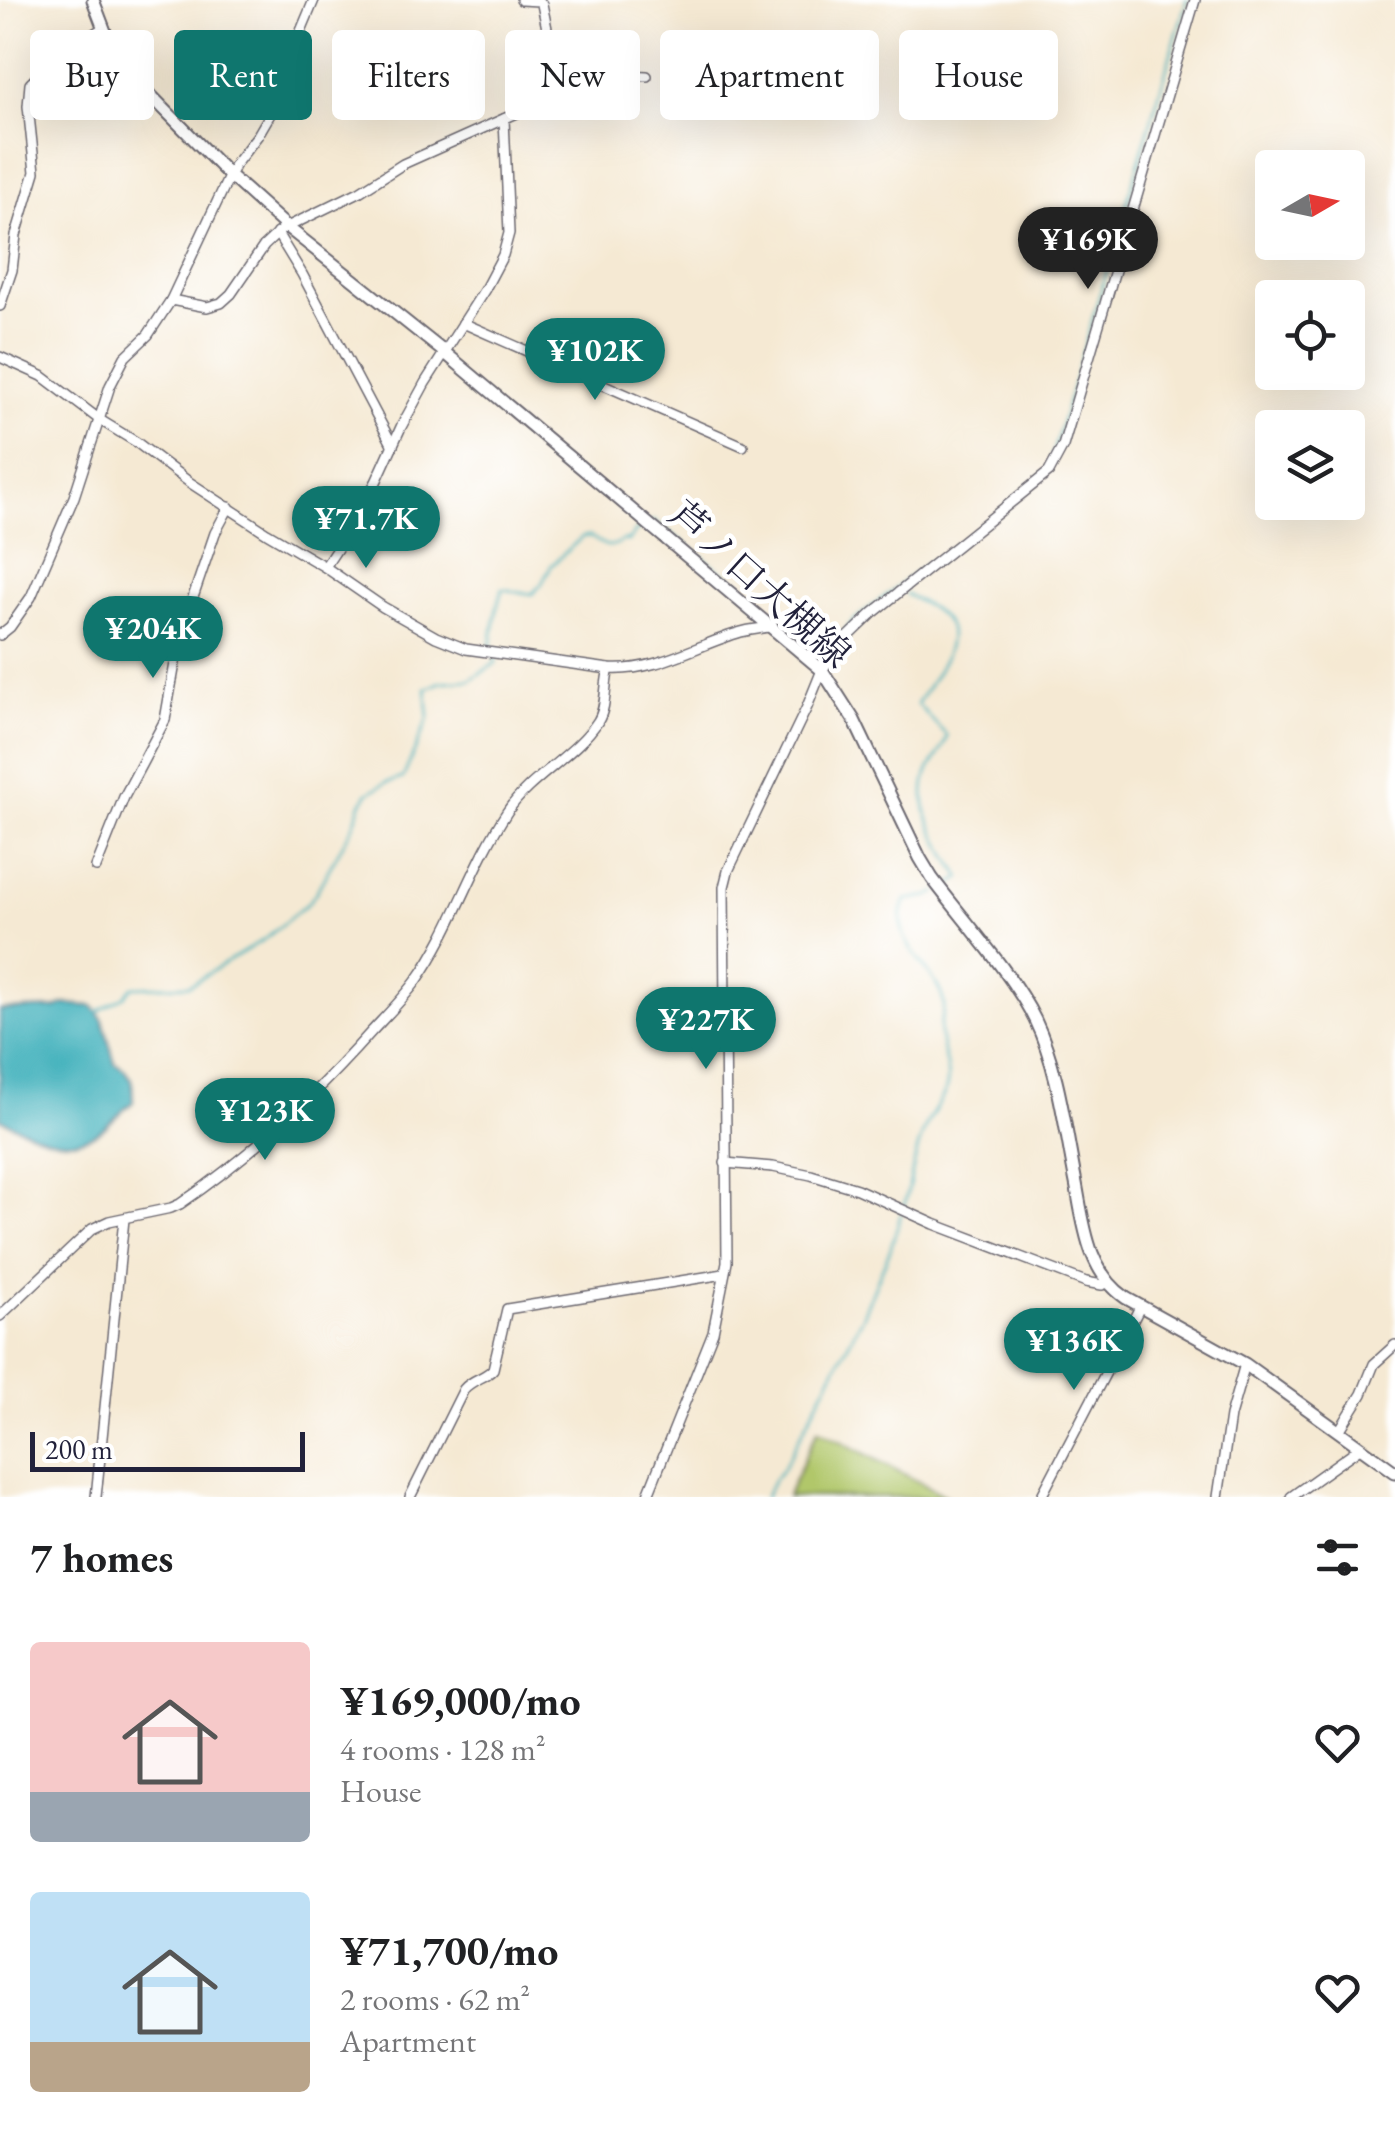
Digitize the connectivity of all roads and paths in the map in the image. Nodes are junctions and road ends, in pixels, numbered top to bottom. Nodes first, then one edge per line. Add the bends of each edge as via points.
1 (93, 0) edge
2 (314, 0) edge
3 (521, 0) edge
4 (1195, 0) edge
5 (104, 28) junction
6 (547, 30) edge
7 (640, 75) edge
8 (647, 76) dead end
9 (504, 119) joint
10 (230, 176) junction
11 (282, 230) junction
12 (172, 300) junction
13 (0, 306) edge
14 (463, 323) junction
15 (444, 352) junction
16 (0, 357) edge
17 (100, 420) junction
18 (393, 446) junction
19 (743, 446) dead end
20 (229, 507) junction
21 (325, 567) junction
22 (773, 626) junction
23 (0, 635) edge
24 (608, 669) junction
25 (822, 670) junction
26 (96, 866) dead end
27 (725, 1163) junction
28 (124, 1219) junction
29 (724, 1274) junction
30 (1108, 1283) junction
31 (1140, 1307) junction
32 (0, 1316) edge
33 (1395, 1344) edge
34 (1245, 1364) junction
35 (1339, 1431) junction
36 (1360, 1447) junction
37 (1395, 1472) edge
38 (96, 1497) edge
39 (410, 1497) edge
40 (646, 1497) edge
41 (1040, 1497) edge
42 (1218, 1497) edge
43 (1291, 1497) edge

1 - 5 main road, 芦ノ口大槻線
2 - 10 street via 272,111
3 - 6 street via 542,4
4 - 25 street via 1058,459 851,632
5 - 10 main road, 芦ノ口大槻線 via 124,68
5 - 13 street via 56,57 30,84 35,172
7 - 8 street
9 - 11 street
9 - 14 street via 507,244
10 - 11 main road, 芦ノ口大槻線
10 - 12 street
11 - 12 street via 222,303
11 - 15 main road, 芦ノ口大槻線
11 - 18 street
12 - 17 street via 125,358
14 - 15 street
14 - 19 street
15 - 18 street
15 - 22 main road, 芦ノ口大槻線
16 - 17 street via 42,376
17 - 20 street
17 - 23 street via 32,597
18 - 21 street
20 - 21 street
20 - 26 street via 188,612 165,720
21 - 24 street via 398,616 466,649
22 - 24 street via 651,666
22 - 25 main road, 芦ノ口大槻線
24 - 28 street via 601,717 508,810 443,936 393,1008 328,1081 253,1148 171,1208
25 - 27 street via 724,887
25 - 30 main road, 芦ノ口大槻線 via 932,878 1034,1019 1057,1087 1086,1238
27 - 29 street
27 - 30 street via 837,1183 1086,1282
28 - 32 street via 92,1229
28 - 38 street
29 - 39 street via 507,1309 493,1369 464,1388
29 - 40 street via 714,1332
30 - 31 main road, 芦ノ口大槻線
31 - 34 main road, 芦ノ口大槻線
31 - 41 street
33 - 35 street via 1374,1364
34 - 35 main road, 芦ノ口大槻線
34 - 42 street
35 - 36 main road, 芦ノ口大槻線
36 - 37 main road, 芦ノ口大槻線
36 - 43 street

